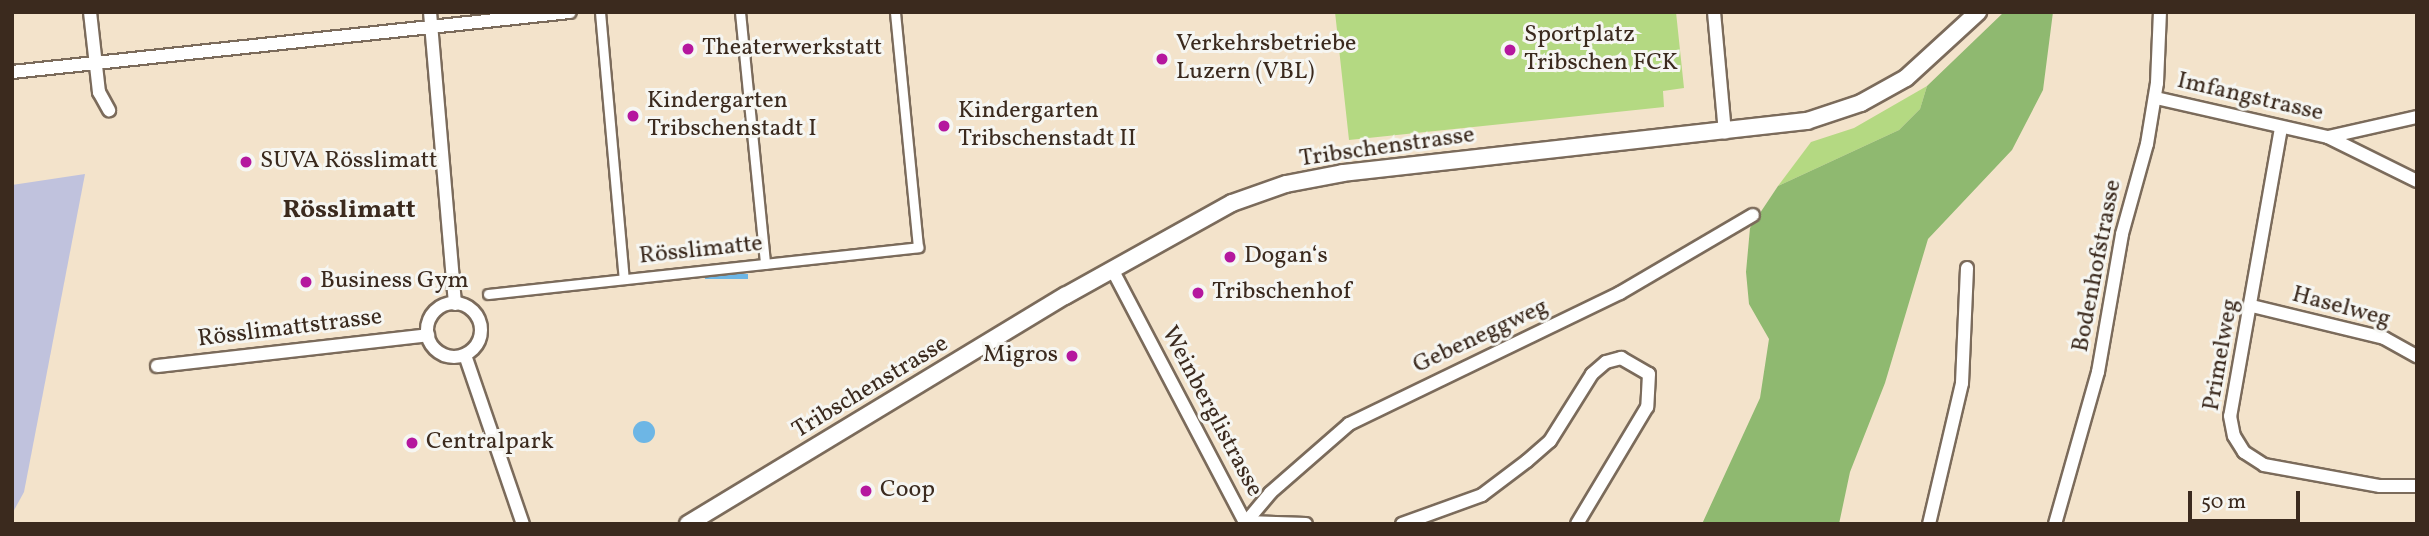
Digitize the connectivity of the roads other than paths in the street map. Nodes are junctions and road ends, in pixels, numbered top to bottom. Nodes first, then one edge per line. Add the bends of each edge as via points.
1 (90, 12) edge
2 (430, 12) edge
3 (570, 12) edge
4 (600, 12) edge
5 (740, 12) edge
6 (895, 12) edge
7 (1714, 12) edge
8 (1978, 12) edge
9 (2160, 12) edge
10 (431, 27) junction
11 (97, 63) junction
12 (12, 72) edge
13 (2155, 98) junction
14 (109, 110) dead end
15 (2417, 117) edge
16 (2281, 128) junction
17 (1725, 132) junction
18 (2328, 137) junction
19 (2417, 181) edge
20 (1753, 215) dead end
21 (765, 264) junction
22 (1967, 268) dead end
23 (1112, 269) junction
24 (624, 279) junction
25 (488, 294) dead end
26 (455, 304) junction
27 (2252, 306) junction
28 (428, 335) junction
29 (465, 355) junction
30 (2417, 356) edge
31 (157, 366) dead end
32 (2417, 486) edge
33 (1246, 523) edge
34 (523, 524) edge
35 (688, 524) edge
36 (1306, 524) edge
37 (1402, 524) edge
38 (1577, 524) edge
39 (1929, 524) edge
40 (2055, 524) edge

1 - 11 street
2 - 10 street
3 - 10 street
4 - 24 street
5 - 21 street
6 - 21 street, Rösslimatte via 918,247
7 - 17 street
8 - 17 street, Tribschenstrasse via 1906,78 1861,103 1807,121
9 - 13 street, Bodenhofstrasse
10 - 11 street
10 - 26 street
11 - 12 street
11 - 14 street via 99,92
13 - 16 street, Imfangstrasse
13 - 40 street, Bodenhofstrasse via 2122,234 2098,372
15 - 18 street, Imfangstrasse
16 - 18 street, Imfangstrasse
16 - 27 street, Primelweg
17 - 23 street, Tribschenstrasse via 1343,173 1286,184 1216,210
18 - 19 street
20 - 33 street, Gebeneggweg via 1620,293 1349,424 1270,493
21 - 24 street, Rösslimatte
22 - 39 street via 1962,383
23 - 33 street, Weinberglistrasse
23 - 35 street, Tribschenstrasse
24 - 25 street, Rösslimatte
26 - 28 street via 434,312
26 - 29 street via 473,311 481,328 477,344
27 - 30 street, Haselweg via 2384,338
27 - 32 street, Primelweg via 2230,416 2234,436 2244,452 2264,465 2288,471 2380,486
28 - 29 street via 441,354
28 - 31 street, Rösslimattstrasse
29 - 34 street
33 - 36 street, Weinberglistrasse
37 - 38 street via 1474,499 1550,441 1592,374 1606,362 1621,358 1637,363 1649,374 1647,407

